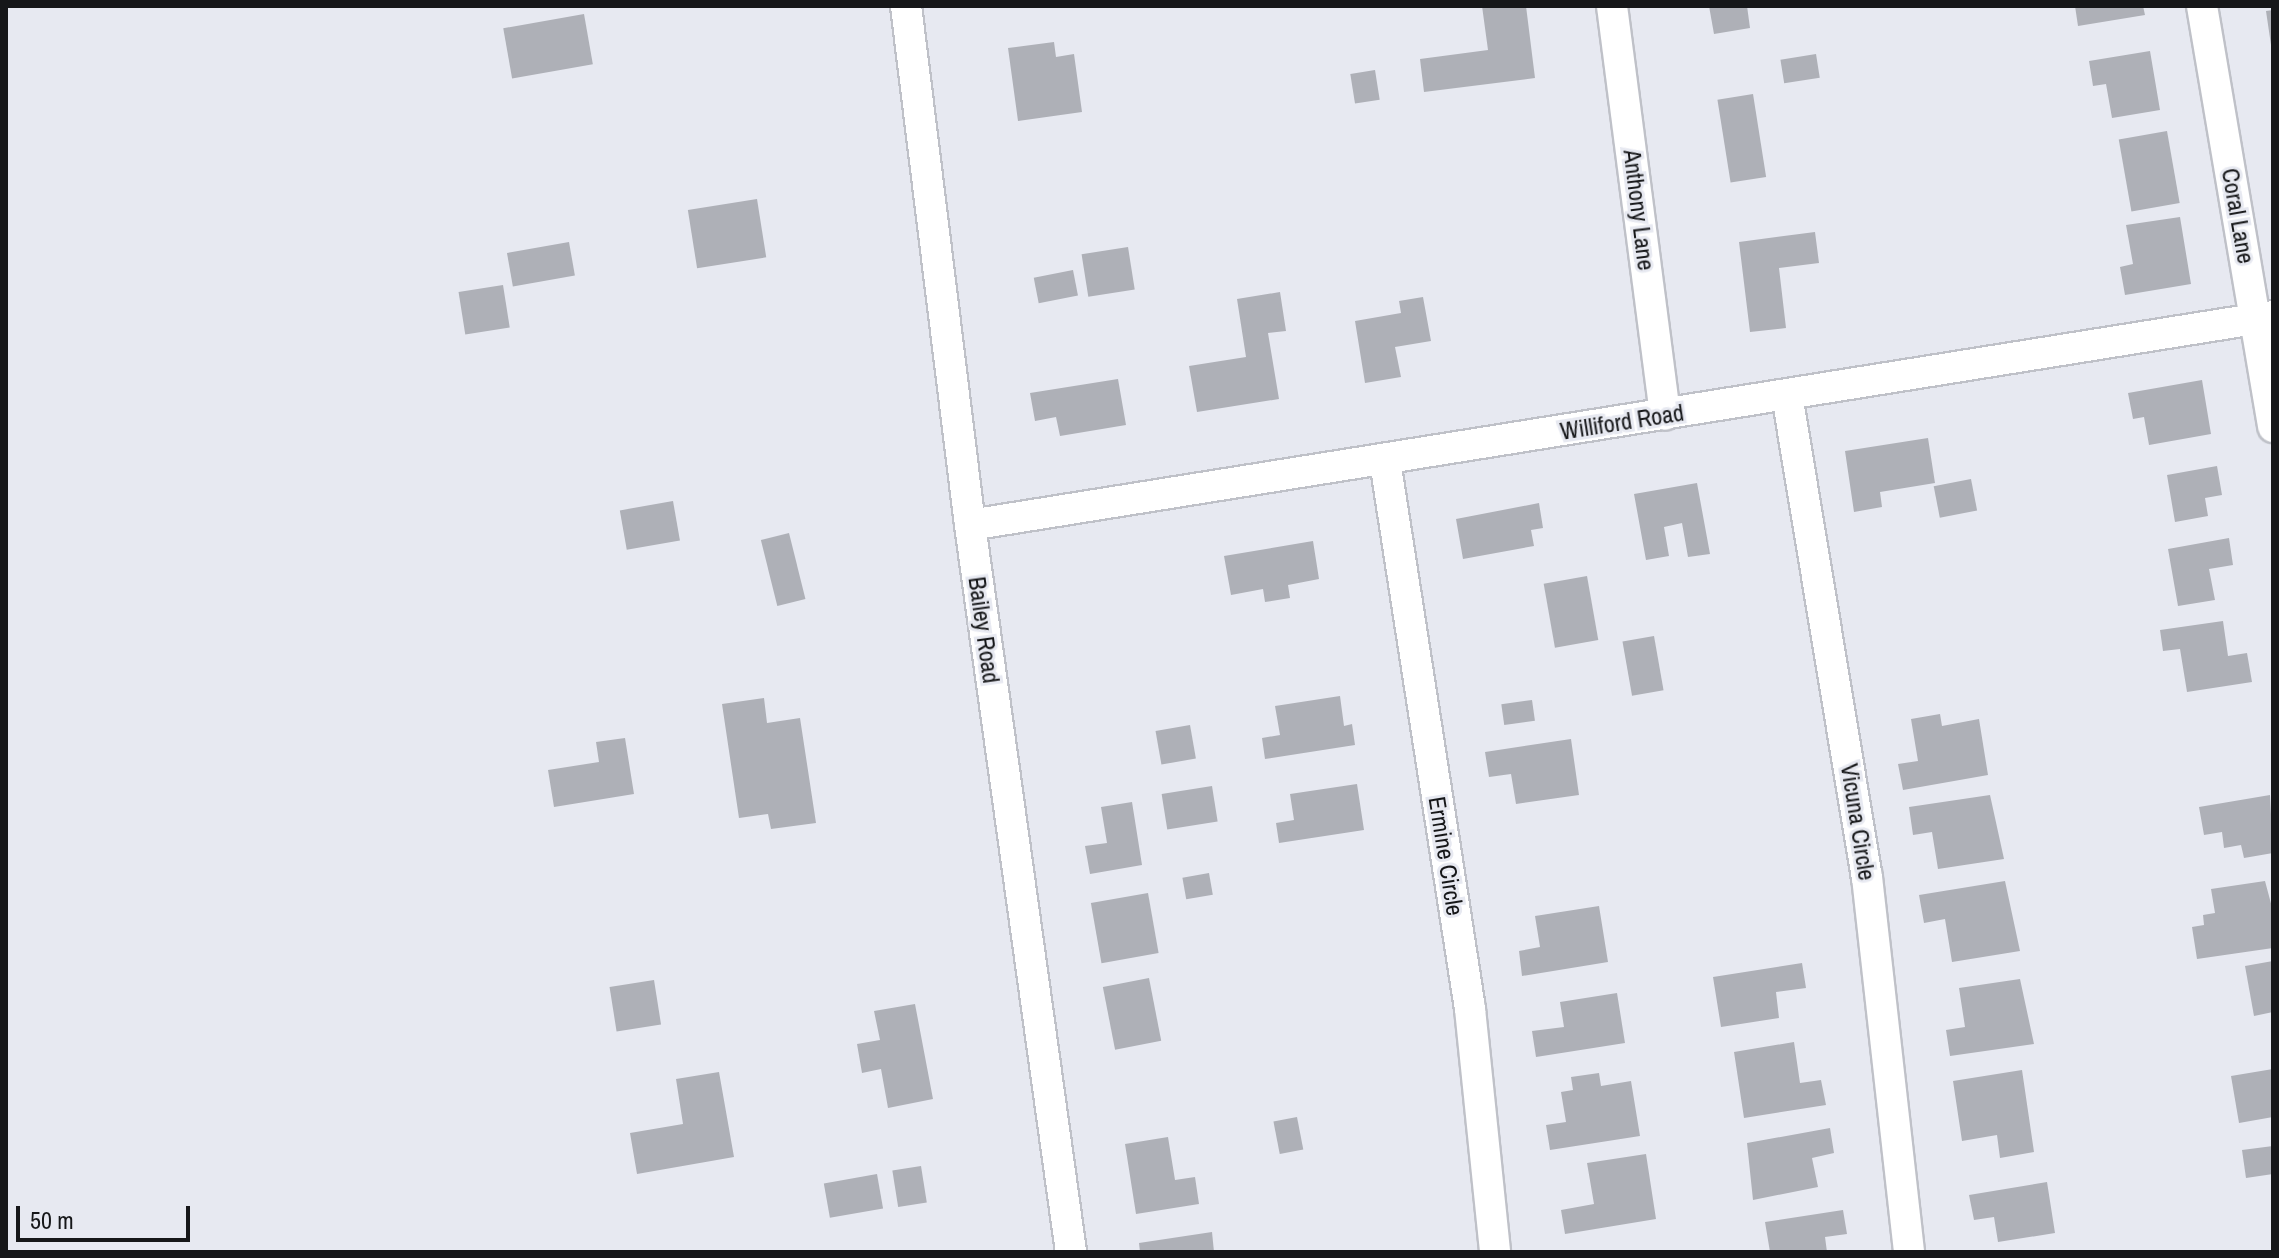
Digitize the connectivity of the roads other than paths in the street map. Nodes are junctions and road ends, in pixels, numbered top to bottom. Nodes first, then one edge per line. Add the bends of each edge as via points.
1 (906, 6) edge
2 (1612, 6) edge
3 (2202, 6) edge
4 (2264, 317) edge
5 (1787, 395) junction
6 (1665, 415) junction
7 (2273, 427) edge
8 (1385, 461) junction
9 (970, 525) junction
10 (1071, 1252) edge
11 (1495, 1252) edge
12 (1909, 1252) edge

1 - 9 street, Bailey Road
2 - 6 street, Anthony Lane
3 - 4 street, Coral Lane
4 - 5 street, Williford Road
4 - 7 street, Coral Lane
5 - 6 street, Williford Road
5 - 12 street, Vicuna Circle via 1867,877
6 - 8 street, Williford Road
8 - 9 street, Williford Road
8 - 11 street, Ermine Circle via 1470,1009
9 - 10 street, Bailey Road

